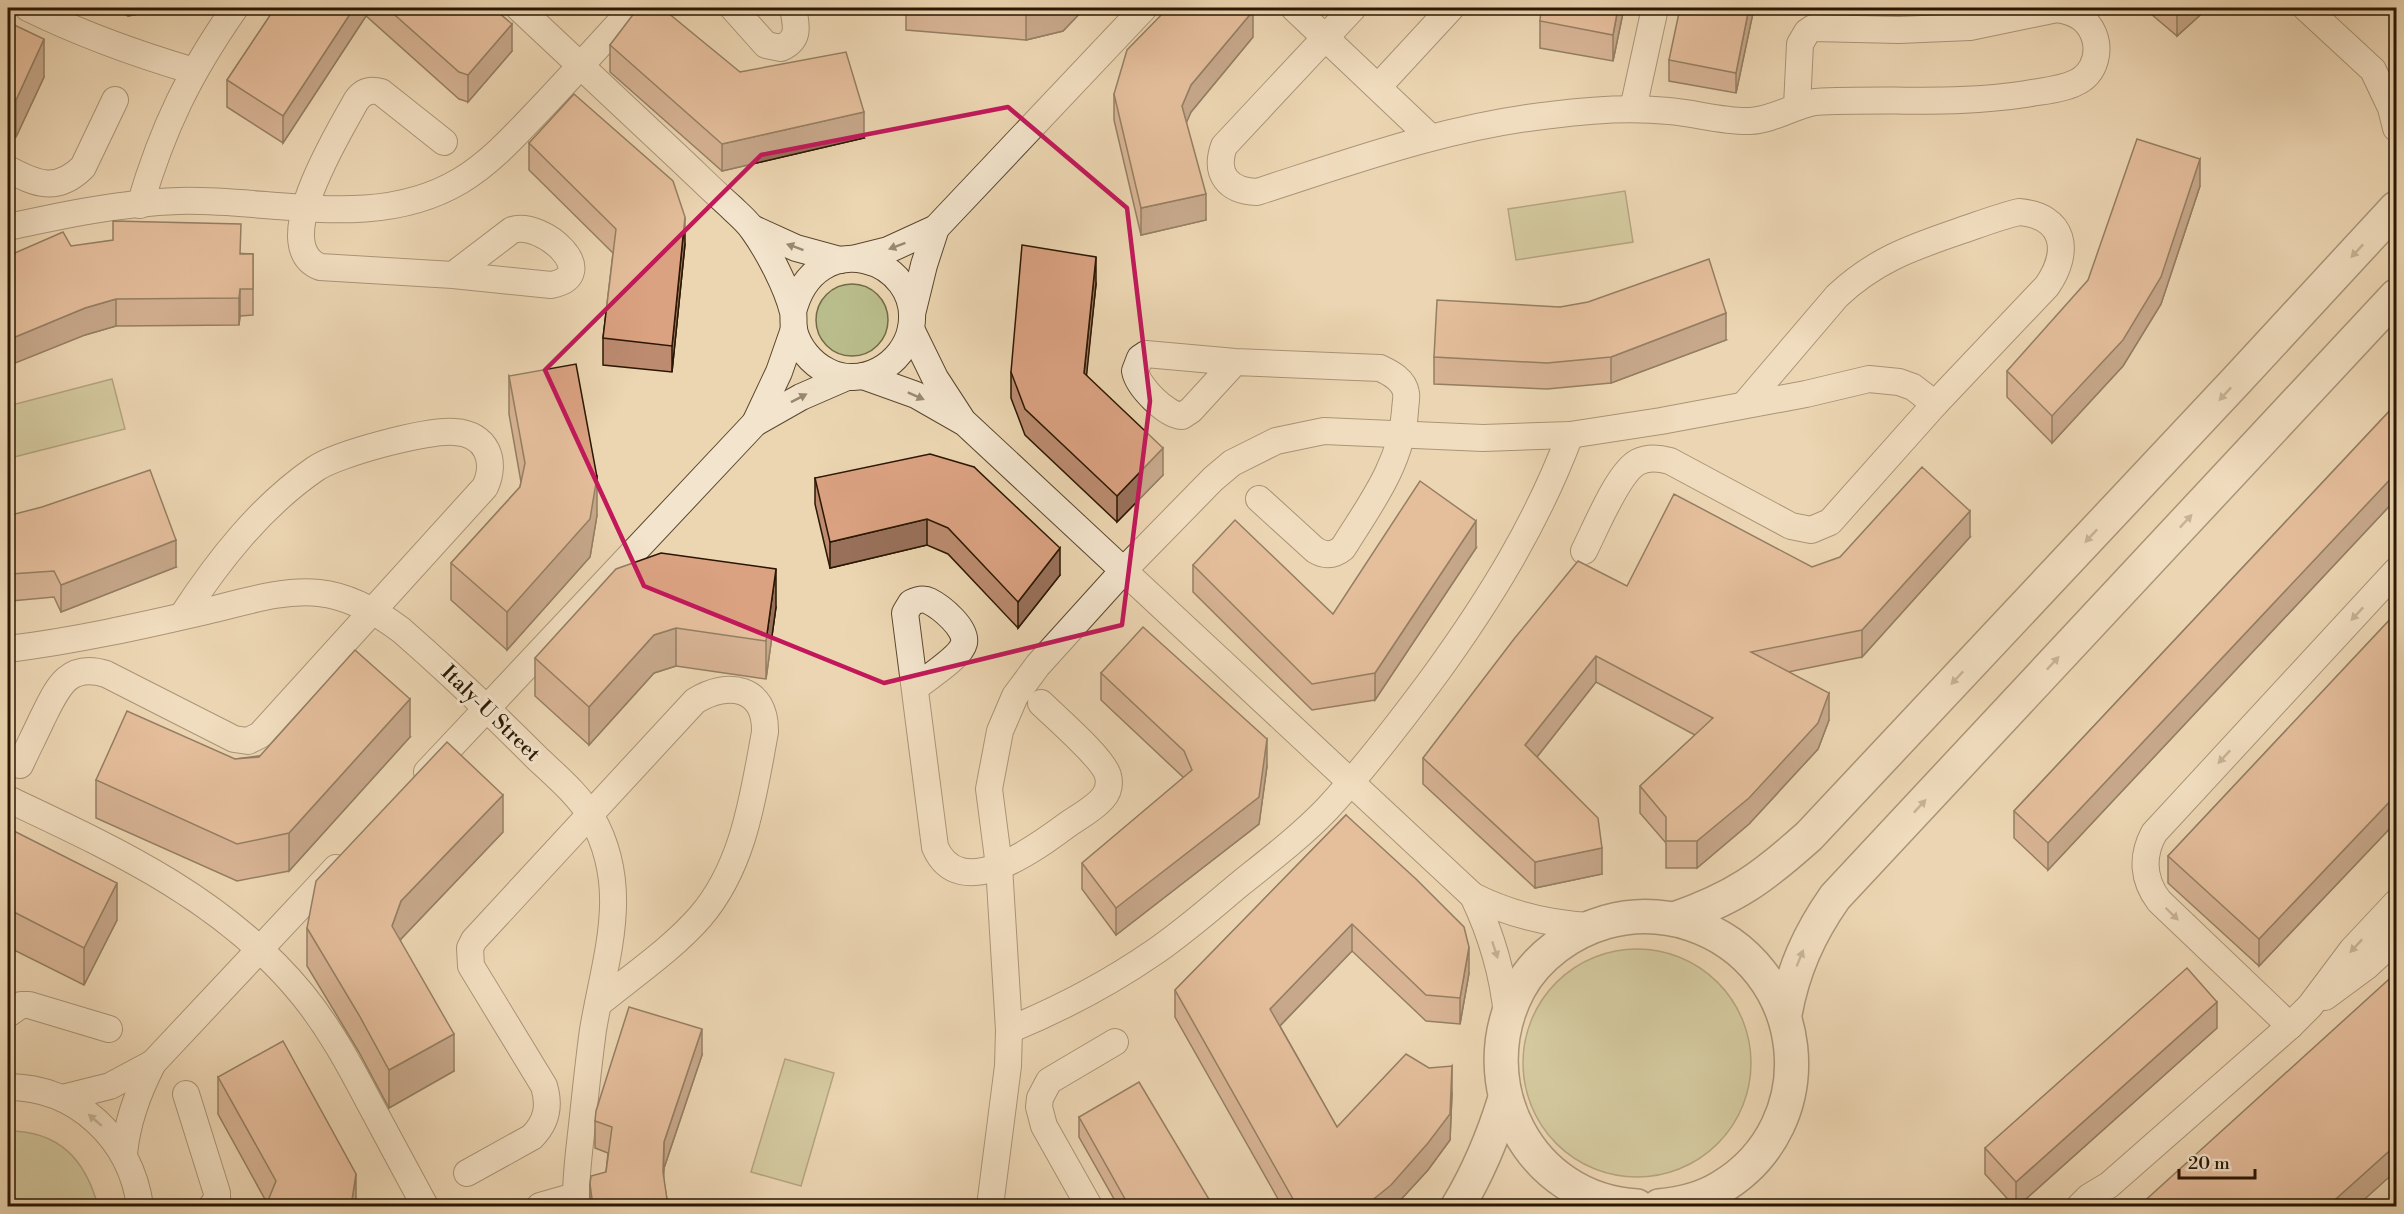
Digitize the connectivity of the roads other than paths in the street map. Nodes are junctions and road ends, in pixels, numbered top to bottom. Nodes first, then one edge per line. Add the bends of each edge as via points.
1 (28, 8) edge
2 (235, 8) edge
3 (519, 8) edge
4 (633, 8) edge
5 (733, 8) edge
6 (793, 8) edge
7 (1144, 8) edge
8 (1294, 8) edge
9 (1353, 8) edge
10 (1451, 8) edge
11 (1655, 8) edge
12 (2306, 8) edge
13 (1326, 37) junction
14 (581, 65) junction
15 (194, 71) junction
16 (2385, 73) edge
17 (1378, 87) junction
18 (115, 100) dead end
19 (1797, 106) junction
20 (1633, 109) junction
21 (2397, 128) edge
22 (1430, 137) junction
23 (444, 142) dead end
24 (8, 169) edge
25 (140, 205) junction
26 (2396, 206) edge
27 (305, 207) junction
28 (8, 227) edge
29 (752, 228) junction
30 (936, 228) junction
31 (848, 259) junction
32 (453, 275) dead end
33 (2397, 296) edge
34 (793, 320) junction
35 (911, 323) junction
36 (1235, 362) dead end
37 (855, 376) junction
38 (1935, 404) junction
39 (1744, 405) junction
40 (754, 423) junction
41 (965, 423) junction
42 (1404, 433) junction
43 (1570, 435) junction
44 (1259, 499) dead end
45 (1584, 550) dead end
46 (1123, 571) junction
47 (2397, 571) edge
48 (371, 610) junction
49 (182, 616) junction
50 (8, 649) edge
51 (915, 688) dead end
52 (1041, 704) dead end
53 (487, 708) junction
54 (20, 765) dead end
55 (1350, 783) junction
56 (414, 785) edge
57 (8, 800) edge
58 (591, 816) junction
59 (349, 854) edge
60 (999, 866) junction
61 (1473, 896) junction
62 (2397, 903) edge
63 (1674, 919) junction
64 (1591, 926) junction
65 (2397, 939) edge
66 (260, 949) junction
67 (598, 1004) junction
68 (2310, 1006) junction
69 (8, 1014) edge
70 (1785, 1014) junction
71 (1507, 1017) junction
72 (2290, 1026) junction
73 (109, 1029) dead end
74 (1009, 1030) junction
75 (1115, 1042) dead end
76 (153, 1063) junction
77 (8, 1087) edge
78 (186, 1094) dead end
79 (62, 1098) junction
80 (1505, 1098) junction
81 (124, 1154) junction
82 (467, 1173) dead end
83 (2105, 1196) edge
84 (575, 1201) edge
85 (140, 1206) edge
86 (212, 1206) edge
87 (425, 1206) edge
88 (540, 1206) edge
89 (990, 1206) edge
90 (1089, 1206) edge
91 (1458, 1206) edge
92 (1626, 1206) edge
93 (1659, 1206) edge
94 (2080, 1206) edge

1 - 15 street via 96,39
2 - 15 street
3 - 14 street
4 - 14 street
5 - 6 street via 766,45 781,48 797,32
7 - 30 street
8 - 13 street
9 - 13 street
10 - 17 street
11 - 20 street
12 - 16 street
13 - 17 street
13 - 22 street via 1224,146 1220,169 1229,184 1245,192 1257,192
14 - 27 street via 485,164 459,181 398,205 366,209
14 - 29 street
15 - 25 street via 162,134
16 - 21 street via 2383,88
17 - 22 street
18 - 24 street via 76,174 59,182 40,183
19 - 19 street via 1824,102 1977,100 2041,91 2084,78 2096,58 2097,46 2089,24 2080,16 2057,9 1970,27 1813,28 1800,44
19 - 20 street via 1750,121
20 - 22 street via 1511,120
23 - 27 street via 381,92 364,93 318,172
25 - 27 street via 210,201
25 - 28 street via 72,213
26 -> 63 street via 1809,836 1745,889
27 - 32 street via 302,244 314,265
31 -> 29 street via 796,248
29 - 34 street via 775,269
30 -> 31 street via 888,250
30 - 35 street
31 - 34 street via 822,267 807,279 797,296
31 - 35 street via 873,262 901,284 909,300
70 -> 33 street via 1802,953 1836,897
34 - 37 street via 800,346 812,361 828,372
34 - 40 street via 779,372
35 - 37 street via 905,346 894,360 880,370
35 - 41 street via 929,368
36 - 42 street via 1380,368 1397,377 1406,393
40 -> 37 street via 801,397
37 -> 41 street via 916,395
38 - 39 street via 1913,387 1869,379
38 - 39 street via 2059,268 2061,241 2045,219 2019,212 1907,249 1869,269 1837,296
38 - 45 street via 1830,522 1821,527 1811,530 1791,526 1670,461 1647,459 1636,462 1620,479
39 - 43 street
40 - 53 street
41 - 46 street
42 - 43 street via 1483,438
42 - 44 street via 1387,474 1338,552 1326,555 1315,550
42 - 46 street via 1324,431 1276,441 1253,451 1213,479
43 - 55 street via 1536,515 1492,594
46 - 55 street
46 - 60 street via 1025,680 1006,713 989,789
47 -> 72 street via 2154,833 2145,856 2147,880 2159,902
48 - 49 street, Italy-U Street via 338,596 302,592
48 - 49 street via 485,488 491,462 487,450 466,433 422,435 369,448 317,467 243,534
48 - 53 street, Italy-U Street via 401,630
48 - 54 street via 254,739 234,739 106,674 87,670 60,684
49 - 50 street, Italy-U Street
51 - 60 street via 938,856 960,871
52 - 60 street via 1103,764 1109,786 1096,804 1026,855
53 - 56 street
53 - 58 street, Italy-U Street
55 - 61 street
55 - 74 street via 1298,836 1152,953 1069,1003
57 - 66 street via 150,868 205,904
58 - 67 street, Italy-U Street via 606,850 614,896
58 - 67 street via 695,701 706,694 730,689 750,695 760,707 765,732 759,768 741,844 724,882 686,932
58 - 82 street via 470,948 471,966 544,1086 548,1108 540,1129 532,1137
59 - 66 street
60 - 74 street
61 - 64 street via 1518,916
61 -> 71 street via 1497,955
62 -> 68 street via 2352,950
63 - 64 street via 1618,918
63 - 70 street via 1710,931 1742,952 1767,980
64 - 71 street via 1563,941 1538,962
65 - 68 street via 2349,981
66 - 76 street
66 - 87 street via 327,1028
67 - 84 street, Italy-U Street
68 - 72 street
69 - 73 street via 21,1005 29,1005
70 - 93 street via 1792,1053 1789,1094 1775,1132 1751,1164 1719,1189 1682,1204
71 - 80 street via 1500,1071
72 - 83 street
74 - 89 street
75 - 90 street via 1049,1081 1040,1098 1044,1126
76 - 79 street via 110,1086
76 - 81 street via 132,1110
77 - 79 street via 42,1090
78 - 86 street via 217,1193
81 -> 79 street via 98,1121
80 - 91 street via 1477,1175
80 - 92 street via 1517,1129 1536,1157 1561,1180 1591,1197
81 - 85 street
83 - 94 street via 2090,1197
84 - 88 street, Italy-U Street

